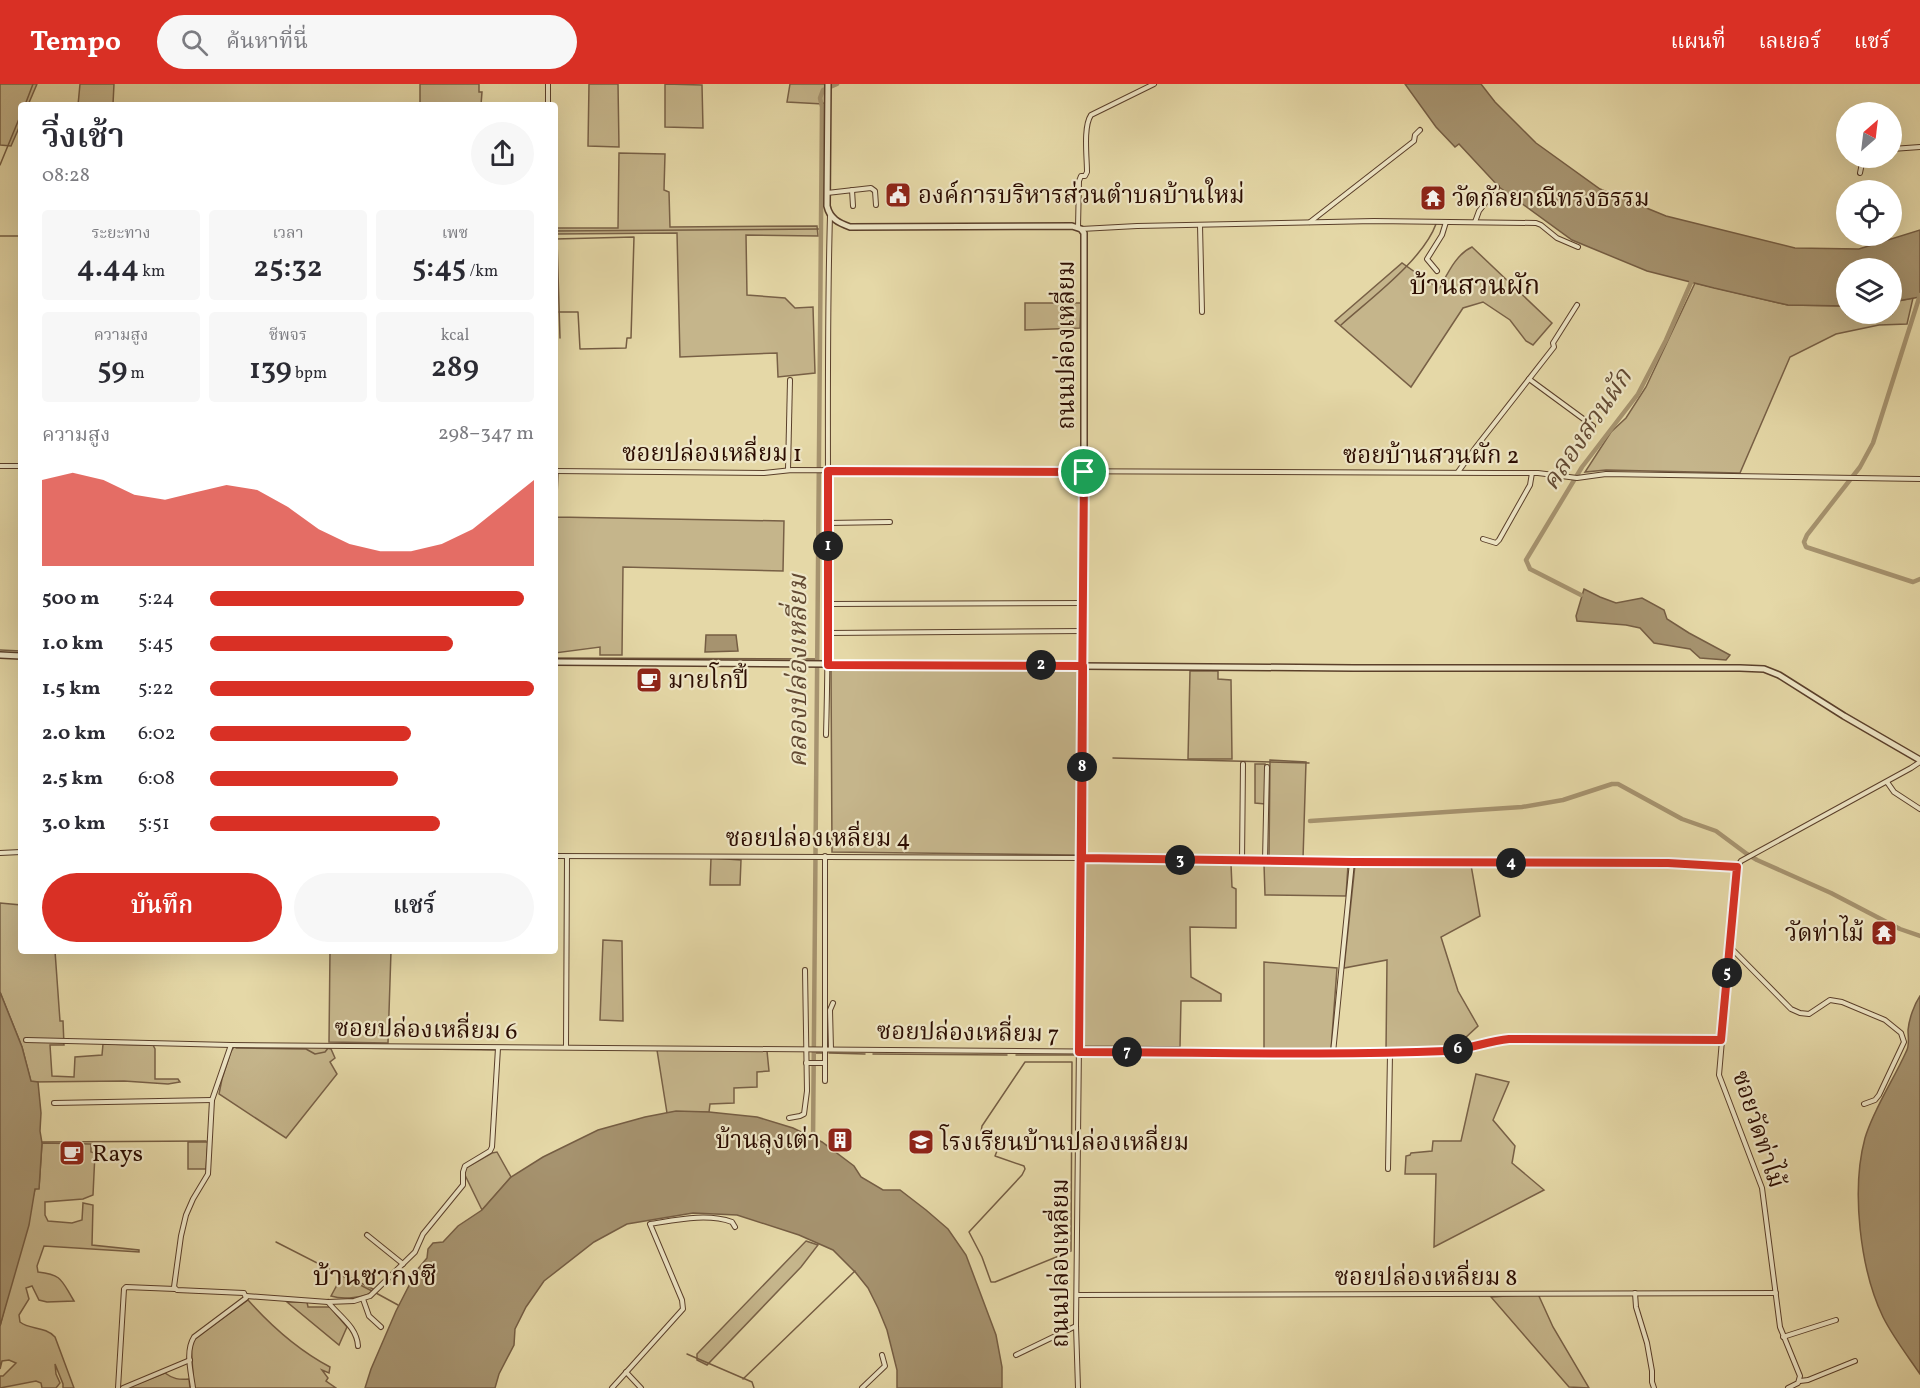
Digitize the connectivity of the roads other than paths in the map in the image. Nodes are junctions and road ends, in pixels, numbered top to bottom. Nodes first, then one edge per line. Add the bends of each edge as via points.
1 (548, 84) edge
2 (1154, 84) edge
3 (828, 87) edge
4 (548, 102) edge
5 (1420, 130) dead end
6 (1920, 147) edge
7 (1902, 148) edge
8 (1861, 168) edge
9 (1860, 173) dead end
10 (1497, 187) dead end
11 (852, 190) junction
12 (827, 193) junction
13 (876, 205) dead end
14 (853, 206) dead end
15 (831, 216) junction
16 (1445, 222) junction
17 (1475, 222) junction
18 (1310, 223) junction
19 (1200, 225) junction
20 (1080, 228) junction
21 (1578, 247) dead end
22 (1437, 271) dead end
23 (1577, 305) dead end
24 (1202, 312) dead end
25 (1528, 379) junction
26 (790, 380) dead end
27 (1593, 426) dead end
28 (0, 466) edge
29 (18, 466) edge
30 (788, 470) junction
31 (558, 471) edge
32 (828, 471) junction
33 (1084, 472) junction
34 (1458, 473) junction
35 (1532, 473) junction
36 (1920, 479) edge
37 (890, 522) dead end
38 (828, 523) junction
39 (1483, 539) dead end
40 (1083, 603) junction
41 (828, 604) junction
42 (1083, 631) junction
43 (828, 633) junction
44 (0, 655) edge
45 (18, 656) edge
46 (558, 662) edge
47 (828, 665) junction
48 (1083, 666) junction
49 (826, 735) dead end
50 (1920, 761) edge
51 (1243, 764) dead end
52 (1268, 767) dead end
53 (1887, 782) junction
54 (1920, 809) edge
55 (18, 852) edge
56 (0, 853) edge
57 (558, 856) edge
58 (567, 856) junction
59 (825, 856) junction
60 (1082, 858) junction
61 (1242, 861) junction
62 (1265, 861) junction
63 (1352, 862) junction
64 (1737, 867) junction
65 (1730, 947) junction
66 (805, 970) dead end
67 (833, 1003) dead end
68 (26, 1040) dead end
69 (1721, 1040) junction
70 (231, 1045) junction
71 (567, 1047) junction
72 (498, 1048) junction
73 (807, 1048) junction
74 (826, 1049) junction
75 (1079, 1052) junction
76 (1333, 1053) junction
77 (1390, 1054) junction
78 (808, 1063) junction
79 (825, 1063) junction
80 (825, 1081) dead end
81 (212, 1100) junction
82 (54, 1103) dead end
83 (1864, 1104) dead end
84 (789, 1118) dead end
85 (1388, 1169) dead end
86 (735, 1227) dead end
87 (367, 1235) dead end
88 (403, 1264) junction
89 (175, 1289) junction
90 (1635, 1293) junction
91 (1776, 1293) junction
92 (1077, 1295) junction
93 (246, 1296) junction
94 (363, 1299) junction
95 (328, 1302) junction
96 (1836, 1320) dead end
97 (1076, 1326) junction
98 (381, 1327) dead end
99 (1783, 1337) junction
100 (358, 1346) dead end
101 (882, 1354) dead end
102 (1016, 1355) dead end
103 (190, 1360) junction
104 (1855, 1361) dead end
105 (626, 1372) junction
106 (1800, 1380) junction
107 (118, 1388) edge
108 (123, 1388) edge
109 (193, 1388) edge
110 (612, 1388) edge
111 (641, 1388) edge
112 (862, 1388) edge
113 (1078, 1388) edge
114 (1654, 1388) edge
115 (1788, 1388) edge

1 - 4 street
2 - 20 street via 1089,118 1087,172 1079,181
3 - 12 street
5 - 18 street via 1412,143
6 - 7 street
8 - 9 street
10 - 17 street via 1496,196 1486,201
11 - 12 street
11 - 13 street via 873,189
11 - 14 street
12 - 15 street
15 - 20 street, ถนนปล่องเหลี่ยม via 850,227
15 - 32 street
16 - 17 street
16 - 18 street
16 - 22 street via 1427,259
17 - 21 street via 1536,223
18 - 19 street
19 - 20 street
19 - 24 street
20 - 33 street, ถนนปล่องเหลี่ยม via 1084,237
23 - 25 street via 1553,342 1554,347
25 - 27 street
25 - 34 street
26 - 30 street
28 - 29 street
30 - 31 street, ซอยปล่องเหลี่ยม 1
30 - 32 street, ซอยปล่องเหลี่ยม 1
32 - 33 street, ซอยปล่องเหลี่ยม 1
32 - 38 street
33 - 34 street, ซอยบ้านสวนผัก 2
33 - 40 street, ถนนปล่องเหลี่ยม
34 - 35 street, ซอยบ้านสวนผัก 2
35 - 36 street, ซอยบ้านสวนผัก 2 via 1574,477 1606,474
35 - 39 street via 1530,485 1499,540 1493,543
37 - 38 street
38 - 41 street
40 - 41 street
40 - 42 street, ถนนปล่องเหลี่ยม
41 - 43 street
42 - 43 street
42 - 48 street, ถนนปล่องเหลี่ยม
43 - 47 street
44 - 45 street
46 - 47 street
47 - 48 street
47 - 49 street
48 - 50 street via 1764,669
48 - 60 street, ถนนปล่องเหลี่ยม
50 - 53 street
51 - 61 street
52 - 62 street
53 - 54 street via 1894,792
53 - 64 street via 1747,857
55 - 56 street
57 - 58 street, ซอยปล่องเหลี่ยม 4
58 - 59 street, ซอยปล่องเหลี่ยม 4
58 - 71 street
59 - 60 street, ซอยปล่องเหลี่ยม 4
59 - 74 street
60 - 61 street, ซอยปล่องเหลี่ยม 4
60 - 75 street, ถนนปล่องเหลี่ยม
61 - 62 street, ซอยปล่องเหลี่ยม 4
62 - 63 street, ซอยปล่องเหลี่ยม 4
63 - 64 street, ซอยปล่องเหลี่ยม 4 via 1668,863
63 - 76 street
64 - 65 street, ซอยวัดท่าไม้
65 - 69 street, ซอยวัดท่าไม้
65 - 83 street via 1795,1011 1809,1014 1830,1000 1842,1002 1885,1020 1901,1033 1904,1042 1883,1088 1875,1100
66 - 73 street
67 - 74 street
68 - 70 street, ซอยปล่องเหลี่ยม 6
69 - 77 street, ซอยปล่องเหลี่ยม 7 via 1509,1039 1453,1050
69 - 91 street, ซอยวัดท่าไม้ via 1720,1082 1762,1188
70 - 72 street, ซอยปล่องเหลี่ยม 6
70 - 81 street
71 - 72 street, ซอยปล่องเหลี่ยม 6
71 - 73 street, ซอยปล่องเหลี่ยม 6
72 - 88 street via 492,1147 488,1155 465,1166 464,1185
73 - 74 street, ซอยปล่องเหลี่ยม 6
73 - 78 street
74 - 75 street, ซอยปล่องเหลี่ยม 7
74 - 79 street
75 - 76 street, ซอยปล่องเหลี่ยม 7
75 - 92 street, ถนนปล่องเหลี่ยม
76 - 77 street, ซอยปล่องเหลี่ยม 7
77 - 85 street
78 - 79 street
78 - 84 street via 804,1113
79 - 80 street
81 - 82 street
81 - 89 street via 208,1174 186,1215
86 - 105 street via 732,1222 716,1218 650,1224 684,1309
87 - 88 street
88 - 94 street
89 - 93 street
89 - 107 street via 124,1289
90 - 91 street, ซอยปล่องเหลี่ยม 8
90 - 92 street, ซอยปล่องเหลี่ยม 8
90 - 114 street
91 - 99 street, ซอยวัดท่าไม้
92 - 97 street, ถนนปล่องเหลี่ยม
93 - 95 street
93 - 103 street via 194,1336
94 - 95 street
94 - 98 street via 369,1316
95 - 100 street via 353,1329
96 - 99 street
97 - 102 street
97 - 113 street, ถนนปล่องเหลี่ยม
99 - 106 street, ซอยวัดท่าไม้
101 - 112 street via 885,1366
103 - 108 street
103 - 109 street
104 - 106 street
105 - 110 street
105 - 111 street
106 - 115 street

